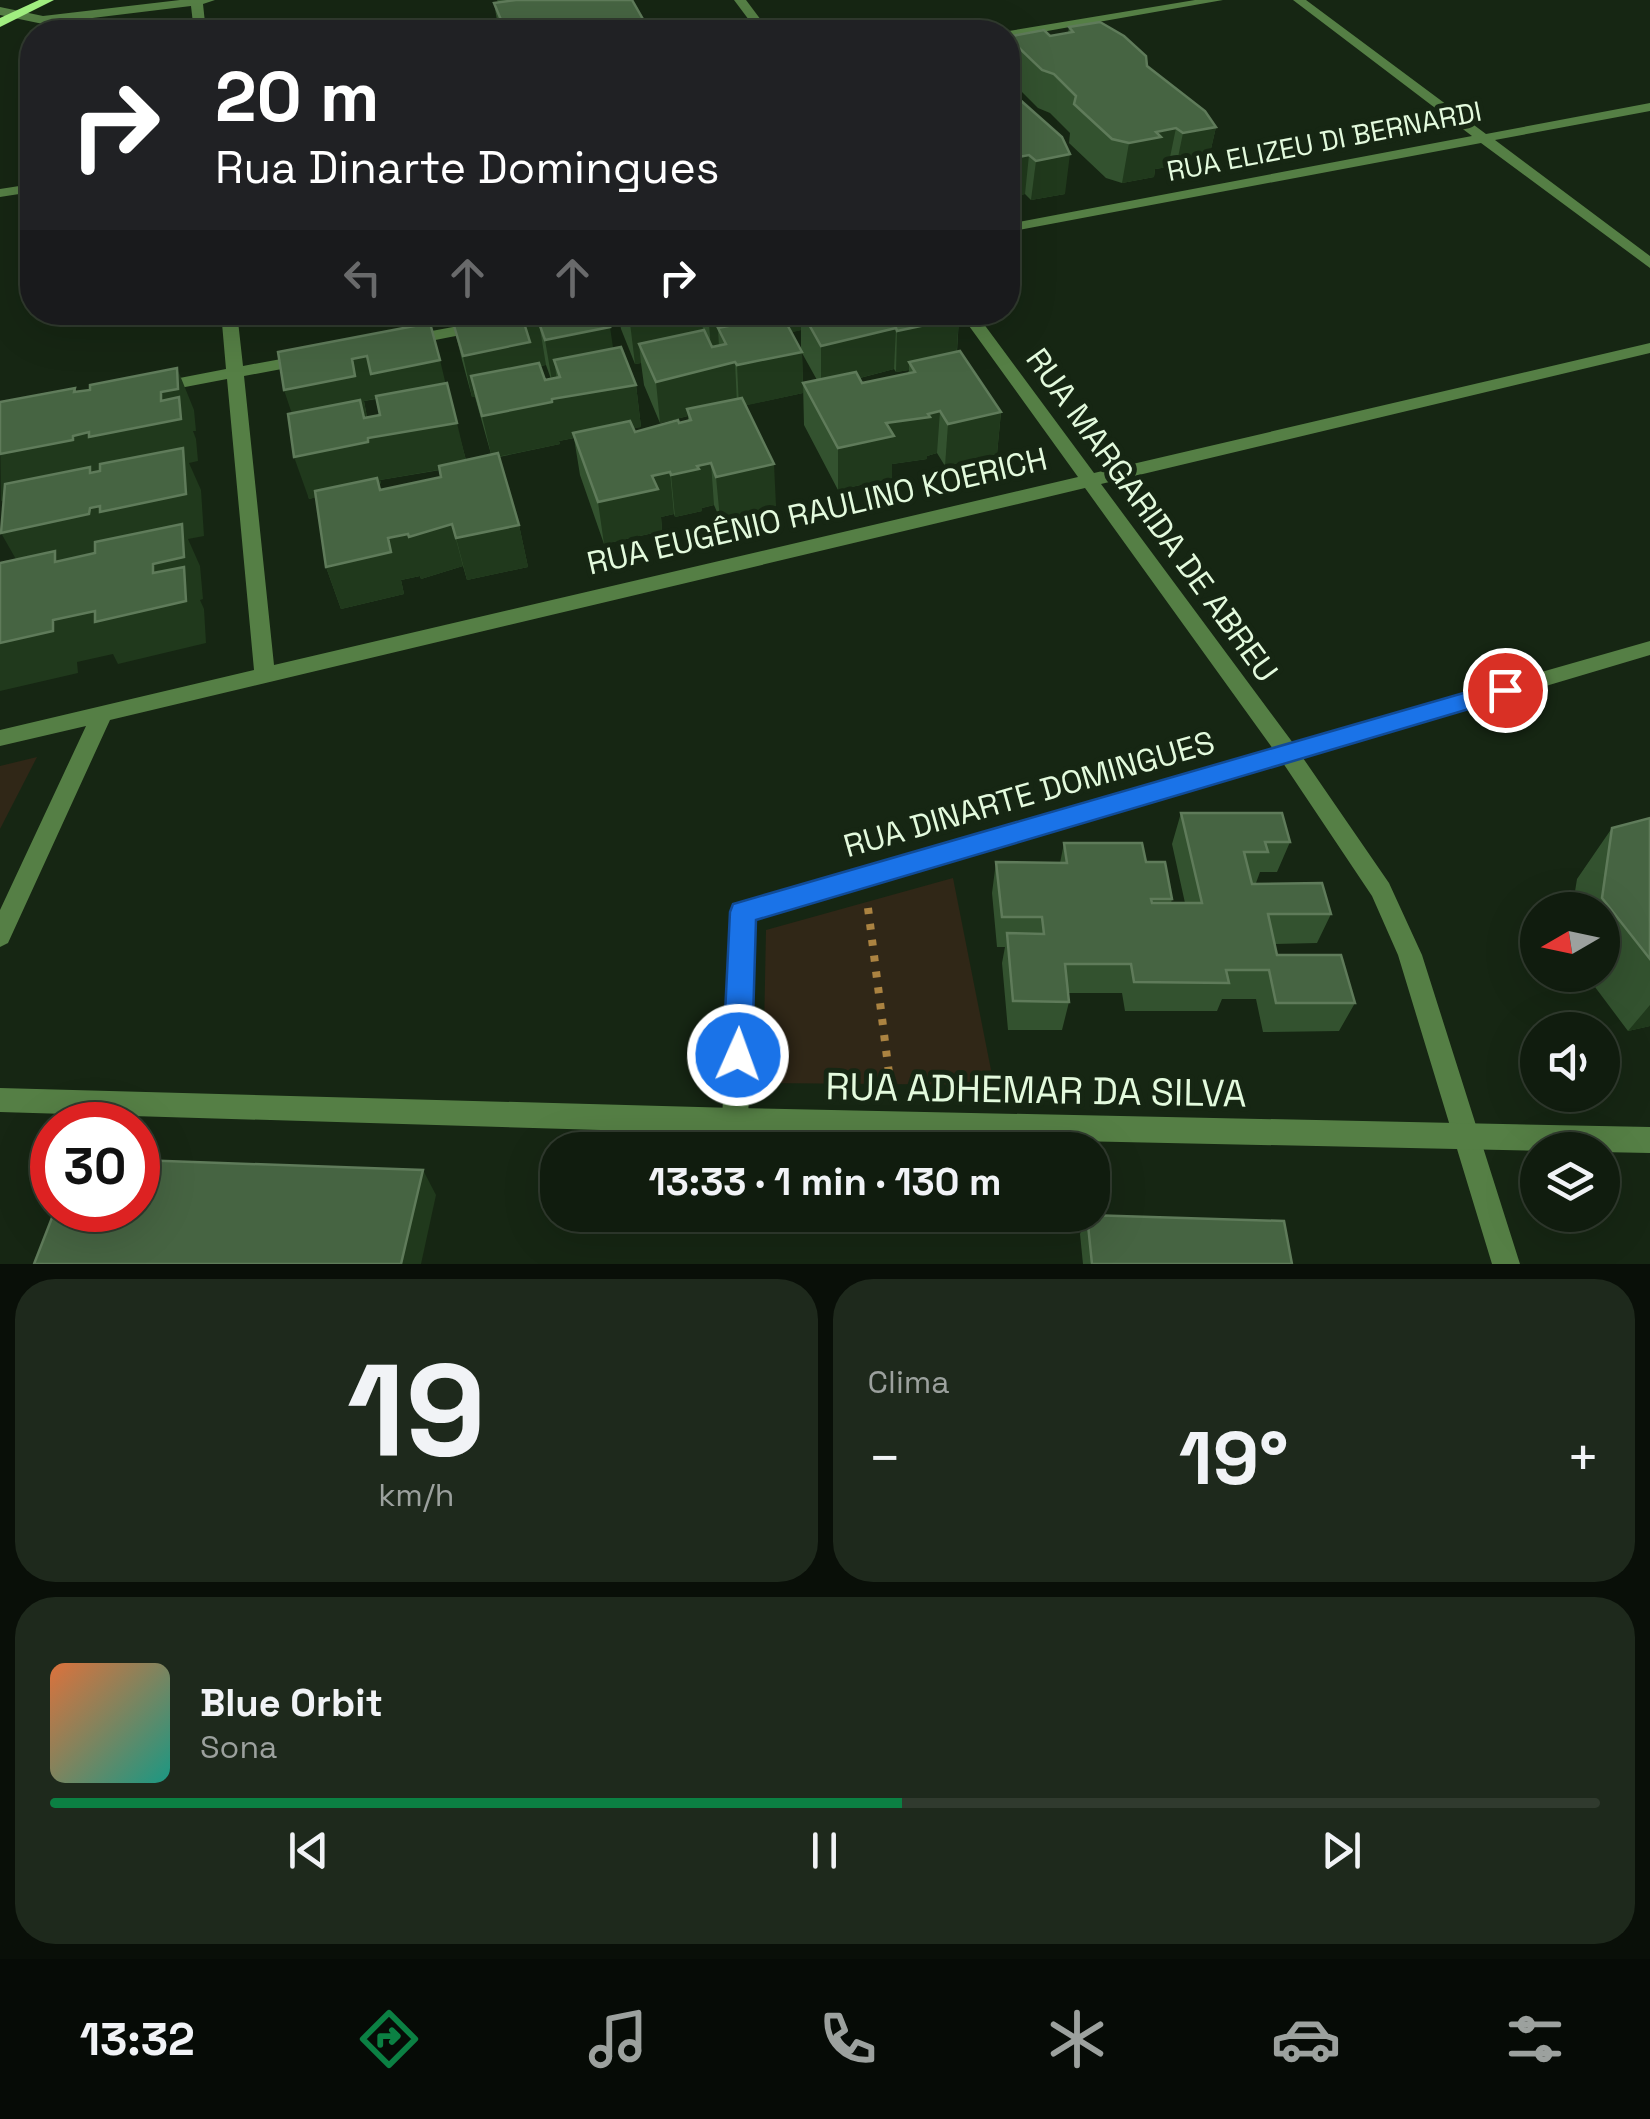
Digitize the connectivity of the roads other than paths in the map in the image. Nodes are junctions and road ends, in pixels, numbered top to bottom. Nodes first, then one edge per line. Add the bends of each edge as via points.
1 (48, 0) edge
2 (1217, 0) edge
3 (1299, 0) edge
4 (203, 1) edge
5 (0, 11) edge
6 (15, 16) junction
7 (0, 23) edge
8 (1020, 32) edge
9 (1650, 108) edge
10 (1484, 138) junction
11 (1020, 226) edge
12 (1650, 262) edge
13 (230, 325) edge
14 (488, 325) edge
15 (977, 325) edge
16 (386, 344) edge
17 (1650, 348) edge
18 (329, 355) edge
19 (235, 373) junction
20 (137, 391) edge
21 (1089, 480) junction
22 (1650, 648) edge
23 (265, 675) junction
24 (102, 714) junction
25 (0, 738) edge
26 (1287, 752) junction
27 (0, 936) edge
28 (0, 1100) edge
29 (735, 1122) junction
30 (1469, 1136) junction
31 (1650, 1140) edge
32 (1506, 1264) edge

1 - 6 main road
2 - 8 street
3 - 10 street
4 - 6 street via 54,19
5 - 6 street
6 - 7 main road
9 - 10 street, RUA ELIZEU DI BERNARDI
10 - 11 street, RUA ELIZEU DI BERNARDI
10 - 12 street
13 - 19 street
14 - 16 street
15 - 21 street, RUA MARGARIDA DE ABREU
17 - 21 street, RUA EUGÊNIO RAULINO KOERICH
18 - 19 street
19 - 20 street
19 - 23 street
21 - 23 street, RUA EUGÊNIO RAULINO KOERICH
21 - 26 street, RUA MARGARIDA DE ABREU
22 - 26 street, RUA DINARTE DOMINGUES
23 - 24 street, RUA EUGÊNIO RAULINO KOERICH
24 - 25 street, RUA EUGÊNIO RAULINO KOERICH
24 - 27 street
26 - 29 street, RUA DINARTE DOMINGUES via 743,912
26 - 30 street, RUA MARGARIDA DE ABREU via 1396,920
28 - 29 street, RUA ADHEMAR DA SILVA
29 - 30 street, RUA ADHEMAR DA SILVA
30 - 31 street, RUA ADHEMAR DA SILVA
30 - 32 street, RUA MARGARIDA DE ABREU

